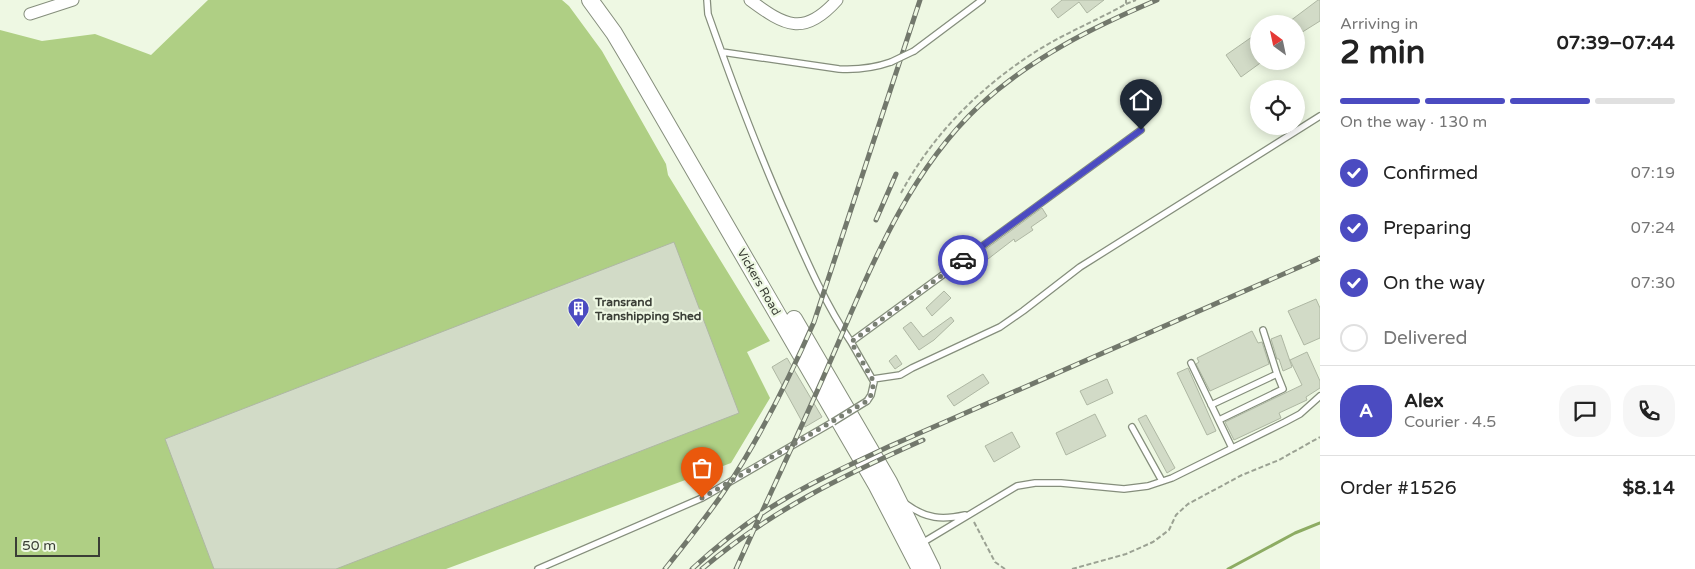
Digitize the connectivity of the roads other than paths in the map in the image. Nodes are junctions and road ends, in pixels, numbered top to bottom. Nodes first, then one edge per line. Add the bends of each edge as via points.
1 (73, 0) edge
2 (590, 0) edge
3 (604, 0) edge
4 (707, 0) edge
5 (750, 0) edge
6 (837, 0) edge
7 (982, 0) edge
8 (52, 3) edge
9 (30, 14) dead end
10 (722, 52) junction
11 (1320, 116) edge
12 (1141, 130) dead end
13 (1263, 330) dead end
14 (851, 342) junction
15 (1191, 363) dead end
16 (1277, 374) junction
17 (873, 379) junction
18 (1320, 396) edge
19 (1211, 405) junction
20 (1219, 420) junction
21 (1132, 427) dead end
22 (1232, 448) junction
23 (1162, 481) junction
24 (894, 493) junction
25 (970, 514) junction
26 (918, 548) junction
27 (538, 569) edge
28 (920, 569) edge
29 (932, 569) edge

1 - 8 street
2 - 26 main road, Vickers Road via 634,65 881,493
3 - 24 main road, Vickers Road via 646,65
4 - 10 lane via 708,14
5 - 6 street via 794,25 816,18
7 - 10 lane, bridge via 914,51 877,67 839,69
8 - 9 street
10 - 14 lane via 794,234 835,318
11 - 17 lane via 1080,267 1000,327 900,375
12 - 14 lane
13 - 16 lane
14 - 17 lane
15 - 19 lane
16 - 19 lane
16 - 20 lane via 1283,389
17 - 27 lane, bridge via 874,387 867,401 702,498
18 - 22 lane via 1300,414
19 - 20 lane
20 - 22 lane
21 - 23 lane
22 - 23 lane
23 - 25 lane via 1124,489 1060,483 1017,486
24 - 25 lane via 908,506 935,518
24 - 26 main road, Vickers Road
25 - 26 lane
26 - 28 main road, Vickers Road
26 - 29 main road, Vickers Road

